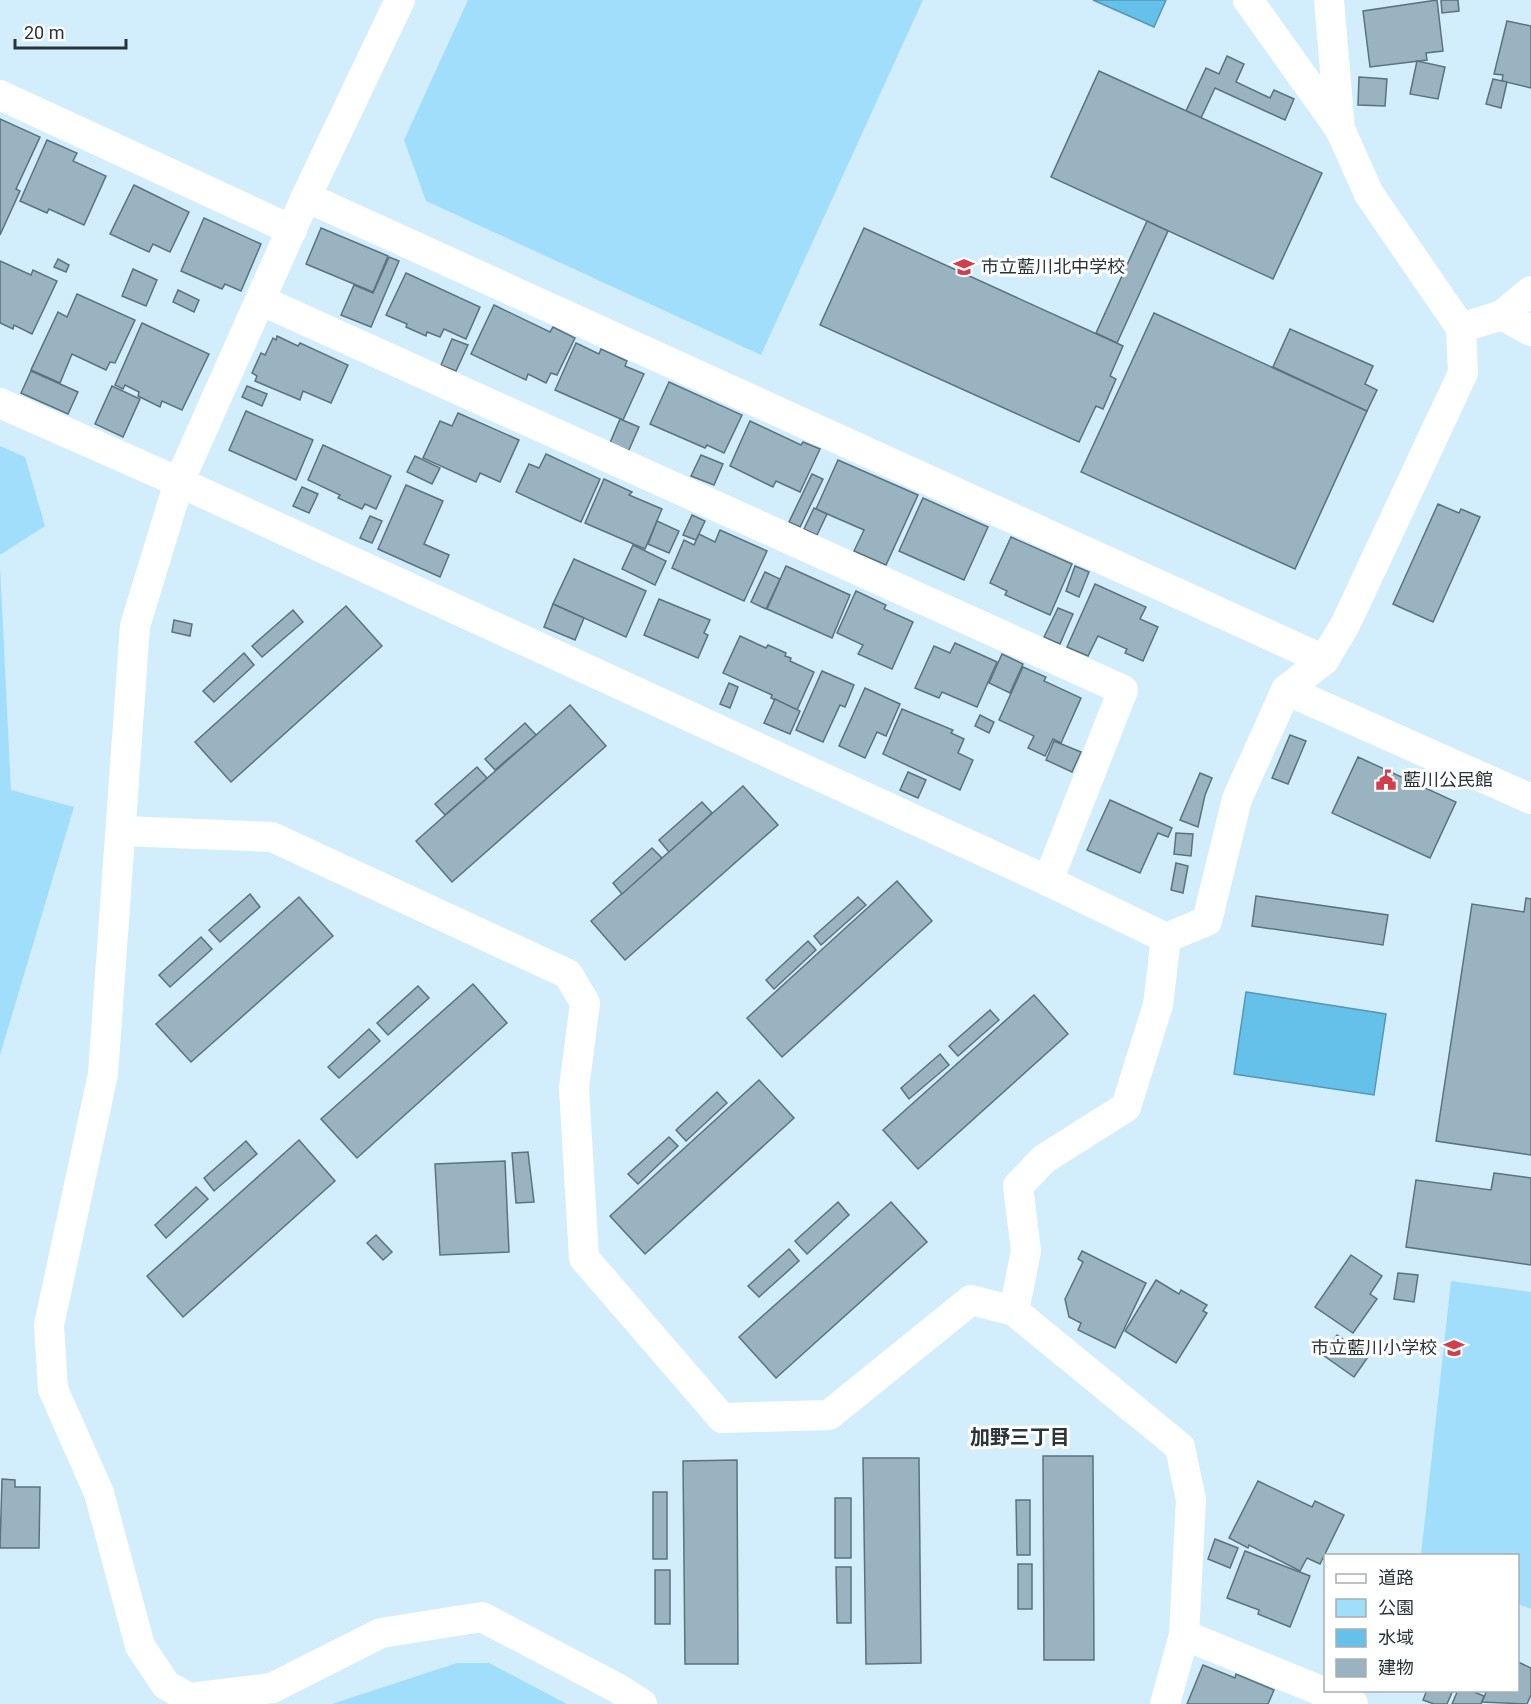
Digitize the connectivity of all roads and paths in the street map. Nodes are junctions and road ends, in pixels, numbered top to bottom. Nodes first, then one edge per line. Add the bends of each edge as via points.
1 (400, 0) edge
2 (1248, 0) edge
3 (1329, 0) edge
4 (0, 95) edge
5 (1340, 129) junction
6 (306, 197) junction
7 (292, 230) junction
8 (1531, 291) edge
9 (260, 300) junction
10 (1502, 315) junction
11 (1461, 328) junction
12 (1531, 331) edge
13 (0, 403) edge
14 (179, 482) junction
15 (1324, 660) junction
16 (1286, 690) junction
17 (1531, 799) edge
18 (122, 831) junction
19 (1048, 881) junction
20 (1166, 938) junction
21 (1014, 1311) junction
22 (1184, 1635) junction
23 (188, 1701) edge
24 (642, 1704) edge
25 (1165, 1704) edge
26 (1353, 1704) edge

1 - 6 street
2 - 5 street
3 - 5 street
4 - 7 street
5 - 11 street via 1370,194
6 - 7 street
6 - 15 street
7 - 9 street
8 - 10 street
9 - 14 street
9 - 19 street via 1123,690
10 - 11 street
10 - 12 street
11 - 15 street via 1463,373 1345,625
13 - 14 street
14 - 18 street via 135,626
14 - 19 street
15 - 16 street
16 - 17 street
16 - 20 street via 1237,799 1207,921
18 - 21 street via 272,837 568,974 585,1003 573,1088 584,1258 722,1418 829,1415 972,1300
18 - 23 street via 103,1074 49,1324 53,1389 99,1493 140,1646 166,1685
19 - 20 street
20 - 21 street via 1158,1005 1126,1107 1044,1159 1018,1186 1026,1251
21 - 22 street via 1180,1447 1191,1500
22 - 25 street
22 - 26 street
23 - 24 street via 272,1688 381,1633 482,1617

